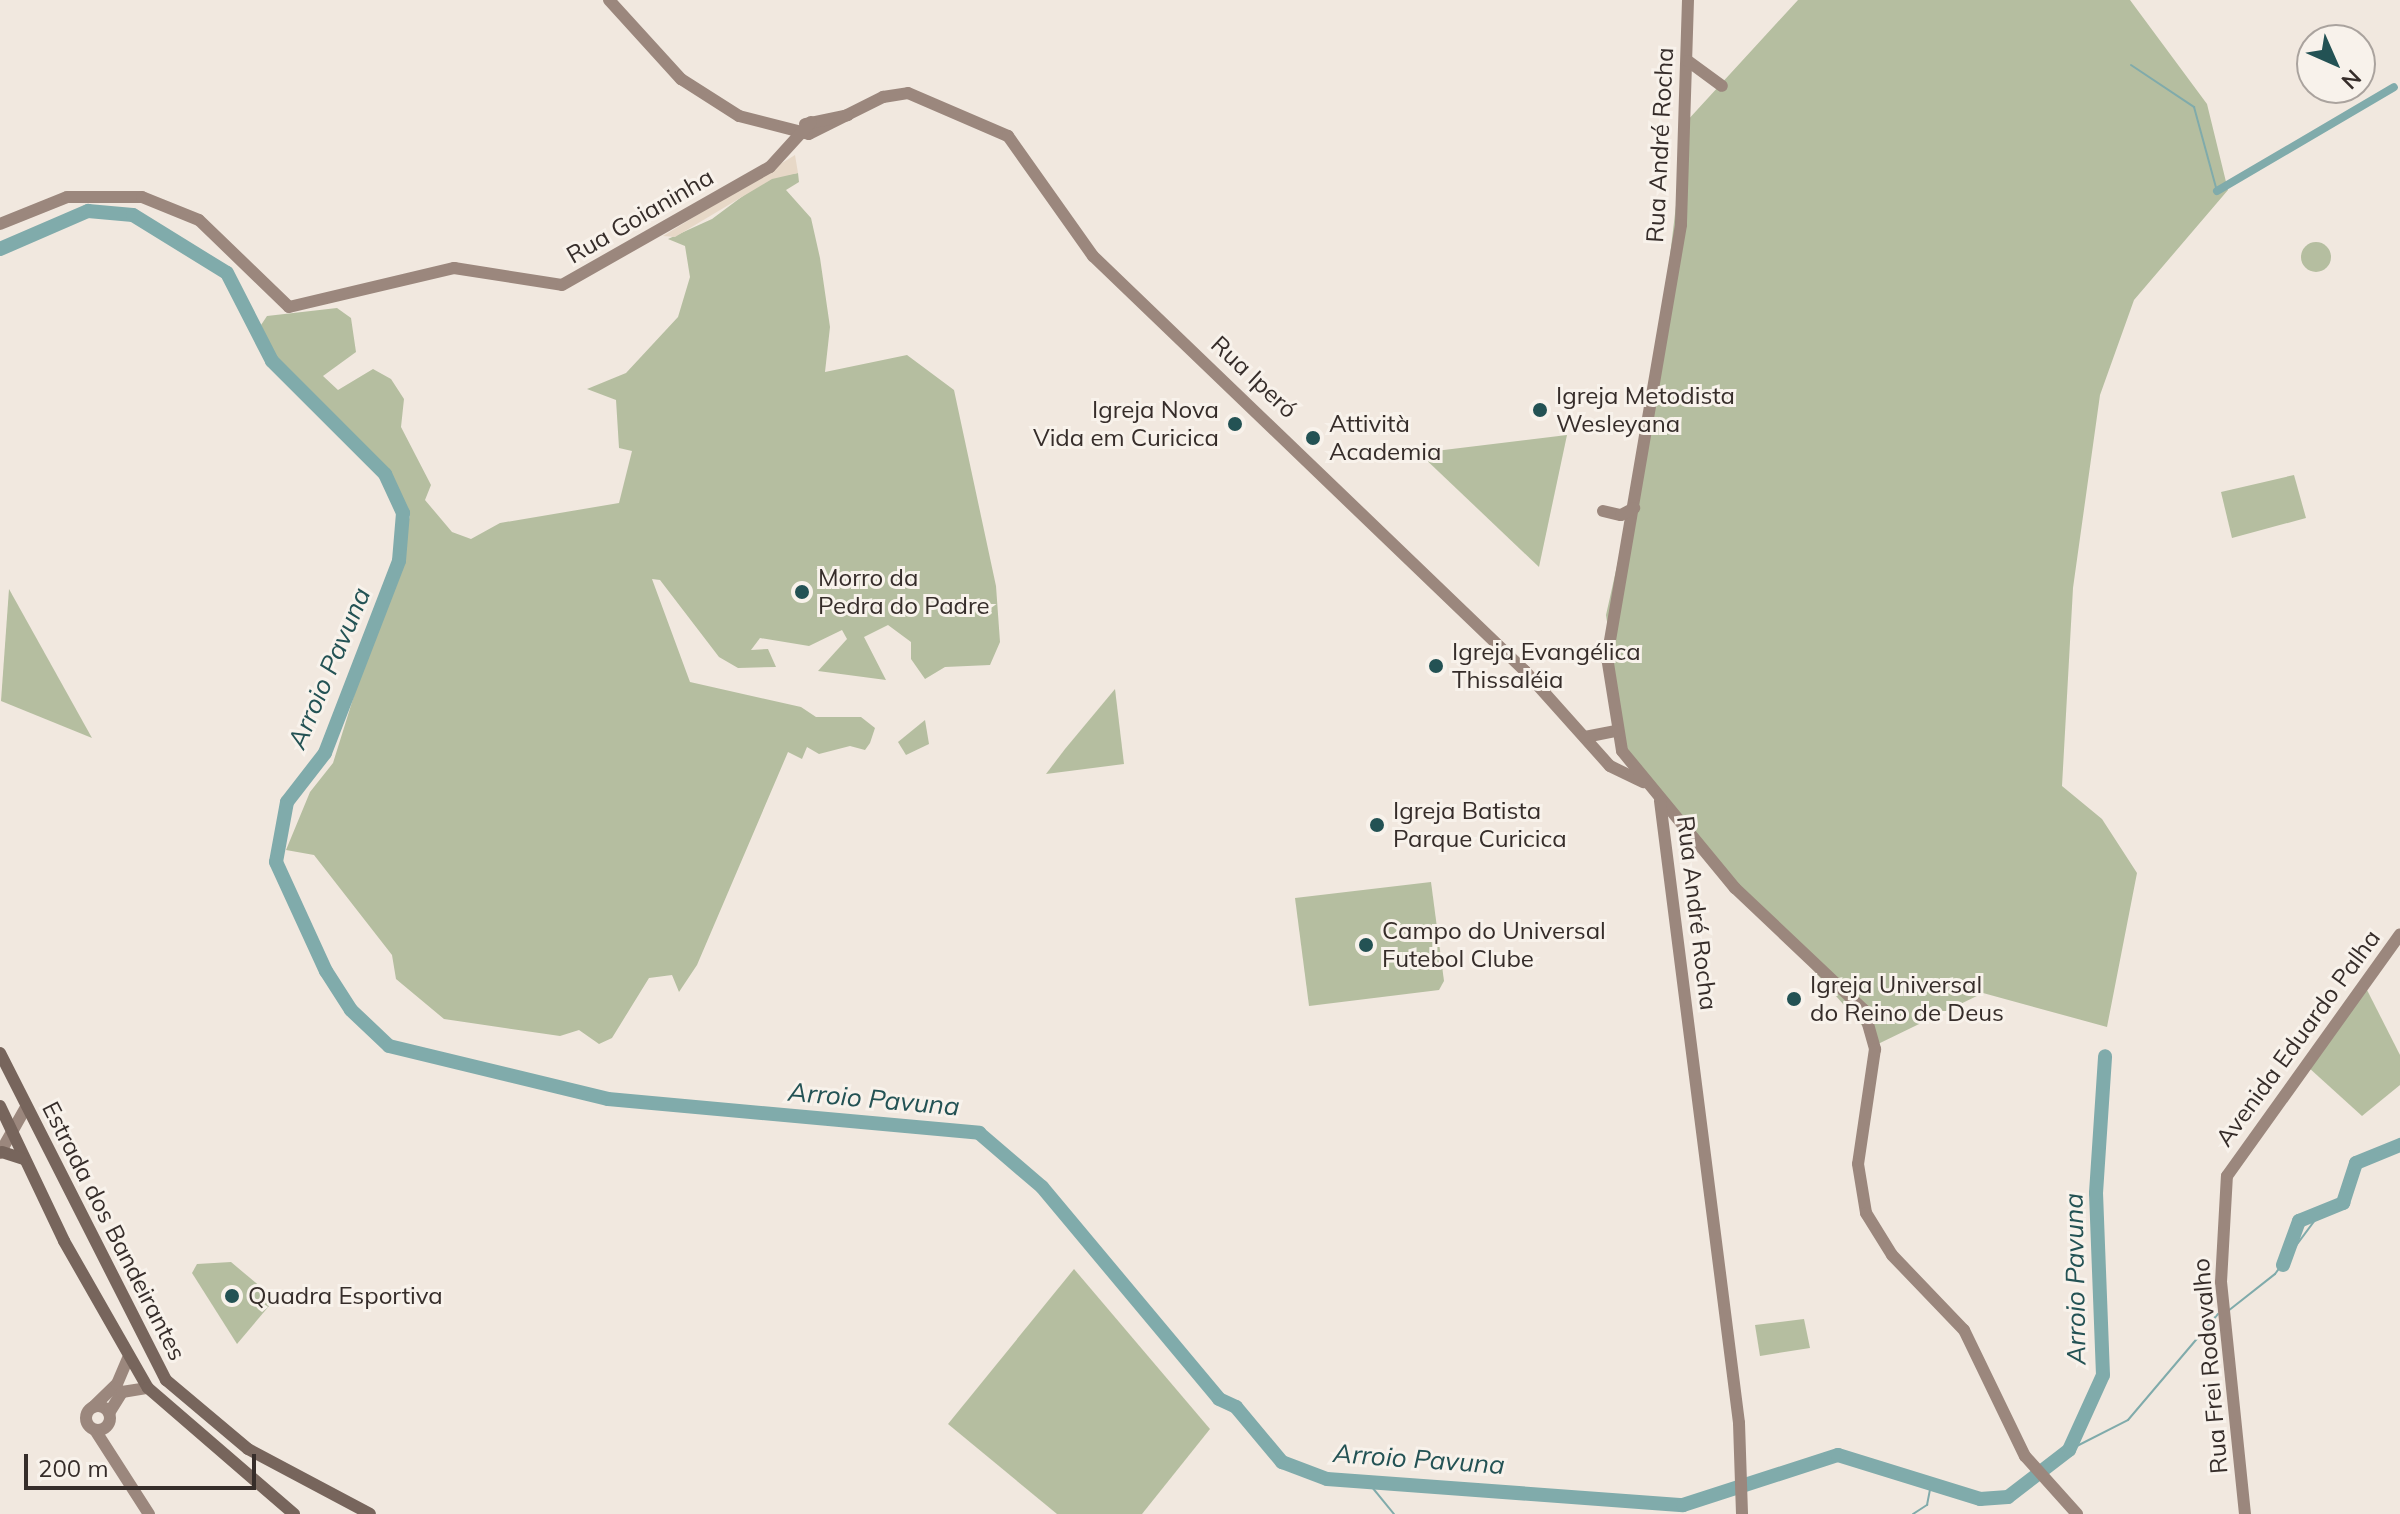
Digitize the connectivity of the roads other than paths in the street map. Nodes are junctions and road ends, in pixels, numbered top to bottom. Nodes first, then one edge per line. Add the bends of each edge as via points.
1 (609, 0) edge
2 (1688, 0) edge
3 (1688, 61) junction
4 (1722, 86) dead end
5 (848, 115) junction
6 (811, 122) junction
7 (790, 129) junction
8 (804, 134) junction
9 (0, 224) edge
10 (1634, 508) junction
11 (1603, 511) dead end
12 (1617, 731) junction
13 (1594, 740) junction
14 (1643, 782) junction
15 (1660, 801) junction
16 (2400, 934) edge
17 (0, 1053) edge
18 (26, 1107) junction
19 (2, 1118) edge
20 (14, 1136) junction
21 (1, 1152) edge
22 (23, 1159) junction
23 (2231, 1168) joint
24 (128, 1358) junction
25 (148, 1388) junction
26 (93, 1407) junction
27 (108, 1419) junction
28 (95, 1430) junction
29 (105, 1443) junction
30 (1742, 1507) edge
31 (366, 1512) edge
32 (149, 1514) edge
33 (294, 1514) edge
34 (2077, 1514) edge
35 (2245, 1514) edge

1 - 7 street via 695,91 739,116
2 - 3 street, Rua André Rocha
3 - 4 street
3 - 10 street, Rua André Rocha via 1681,225
5 - 6 street
5 - 8 street
5 - 13 street, Rua Iperó via 908,93 977,119 1017,146 1093,256
6 - 7 street
6 - 8 street, Rua Goianinha
7 - 8 street
8 - 9 street, Rua Goianinha via 770,167 562,285 454,268 295,307 280,304 208,227 142,197 67,197
10 - 11 street via 1617,515
10 - 12 street, Rua André Rocha via 1607,657
12 - 13 street
12 - 14 street, Rua André Rocha
13 - 14 street, Rua Iperó via 1610,766
14 - 15 street, Rua André Rocha
15 - 30 street, Rua André Rocha via 1742,1471
15 - 34 street via 1754,908 1864,1010 1875,1049 1858,1164 1866,1213 1892,1255 1964,1330 2032,1466
16 - 23 street, Avenida Eduardo Palha
17 - 18 main road, Estrada dos Bandeirantes
18 - 20 street
18 - 31 main road, Estrada dos Bandeirantes via 166,1380 248,1449
19 - 20 main road, Estrada dos Bandeirantes
20 - 21 street
20 - 22 main road, Estrada dos Bandeirantes
21 - 22 main road
22 - 24 main road, Estrada dos Bandeirantes
23 - 35 street, Rua Frei Rodovalho via 2222,1203 2222,1297
24 - 25 main road, Estrada dos Bandeirantes
24 - 26 street via 117,1384
25 - 27 street via 122,1392
25 - 33 main road, Estrada dos Bandeirantes
26 - 27 street
26 - 28 street via 86,1419
27 - 28 street
27 - 29 street
28 - 29 street
29 - 32 street

